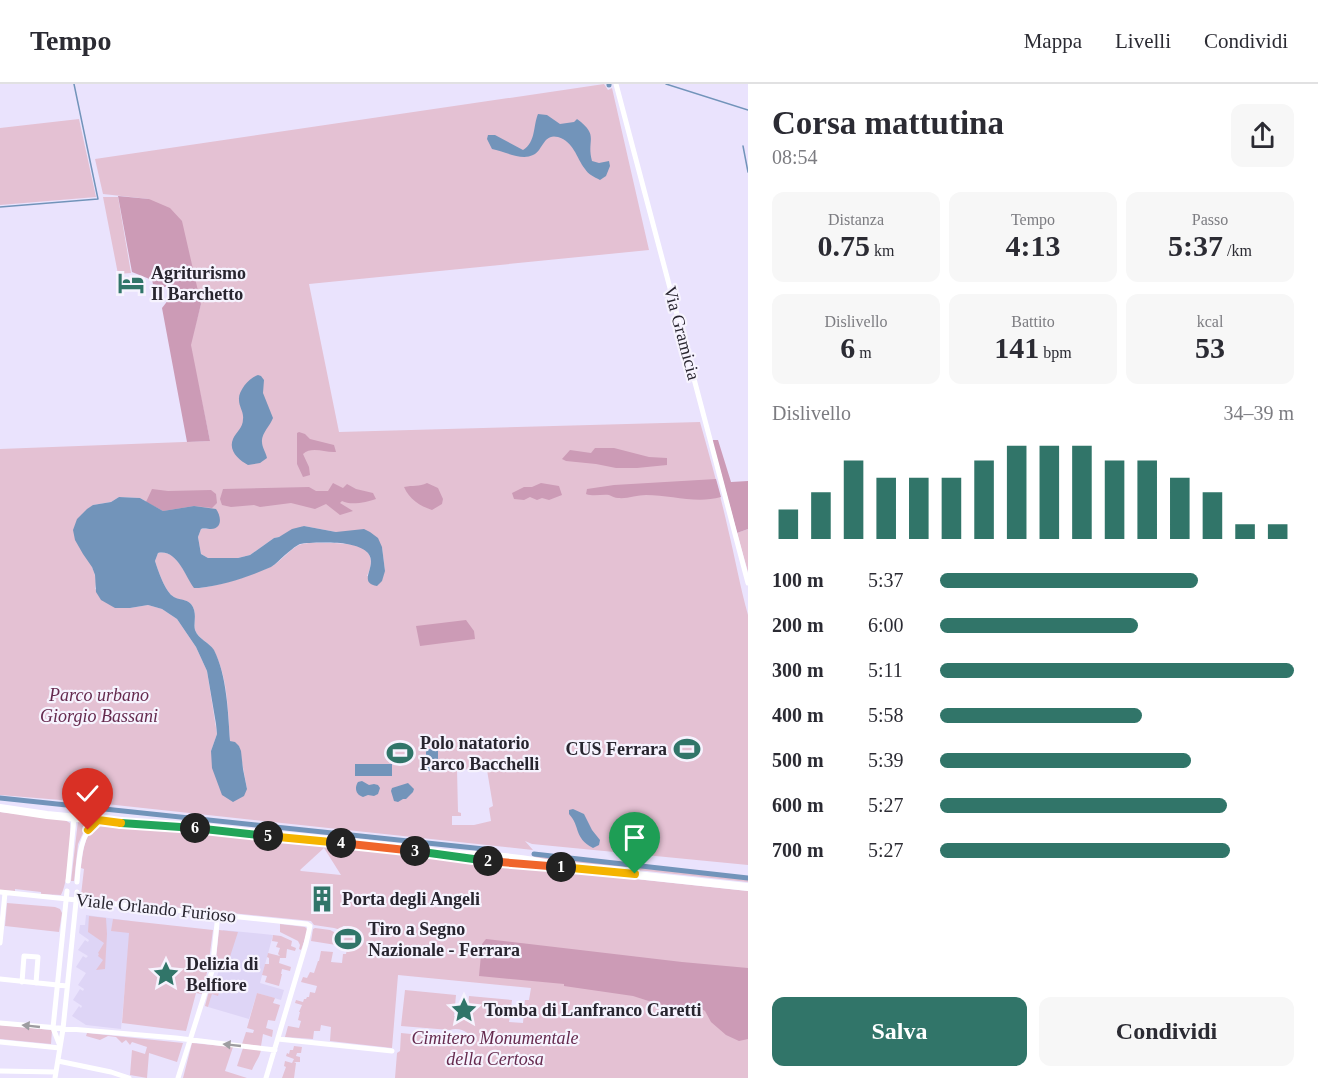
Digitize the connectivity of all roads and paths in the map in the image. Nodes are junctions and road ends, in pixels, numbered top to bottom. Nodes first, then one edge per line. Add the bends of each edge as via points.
1 (616, 86) edge
2 (748, 582) edge
3 (0, 808) edge
4 (75, 815) junction
5 (94, 818) junction
6 (68, 881) dead end
7 (77, 882) dead end
8 (748, 887) edge
9 (67, 891) dead end
10 (3, 892) edge
11 (77, 892) dead end
12 (66, 900) junction
13 (76, 900) junction
14 (218, 914) junction
15 (0, 943) edge
16 (62, 945) junction
17 (71, 946) junction
18 (0, 980) edge
19 (22, 982) junction
20 (36, 983) junction
21 (57, 985) junction
22 (67, 986) junction
23 (0, 1023) edge
24 (53, 1028) junction
25 (63, 1029) junction
26 (278, 1039) junction
27 (189, 1041) junction
28 (0, 1042) edge
29 (60, 1048) junction
30 (275, 1050) junction
31 (392, 1051) dead end
32 (58, 1061) junction
33 (0, 1071) edge
34 (103, 1071) junction
35 (56, 1075) edge
36 (103, 1078) edge
37 (129, 1078) edge
38 (178, 1078) edge
39 (266, 1078) edge

1 - 2 street, Via Gramicia
3 - 4 main road
4 - 5 main road
4 - 6 street
5 - 7 street via 81,846
5 - 8 main road via 546,862
9 - 12 street
10 - 12 street, Viale Orlando Furioso
10 - 15 street
11 - 13 street
12 - 13 street, Viale Orlando Furioso
12 - 16 street
13 - 14 street, Viale Orlando Furioso
13 - 17 street
14 - 26 street, Viale Orlando Furioso via 310,926
14 - 27 street via 212,971
16 - 17 street
16 - 21 street
17 - 22 street
18 - 19 street
19 - 20 street
19 - 20 street via 24,956 38,957
20 - 21 street
21 - 22 street
21 - 24 street
22 - 25 street
24 -> 23 street
24 - 25 street
24 - 29 street
25 - 27 street
25 - 29 street
26 - 30 street
26 - 31 street
30 -> 27 street
27 - 38 street
28 - 29 street
29 - 32 street
30 - 39 street
32 - 34 street
32 - 35 street
33 - 35 street
34 - 36 street
34 - 37 street

